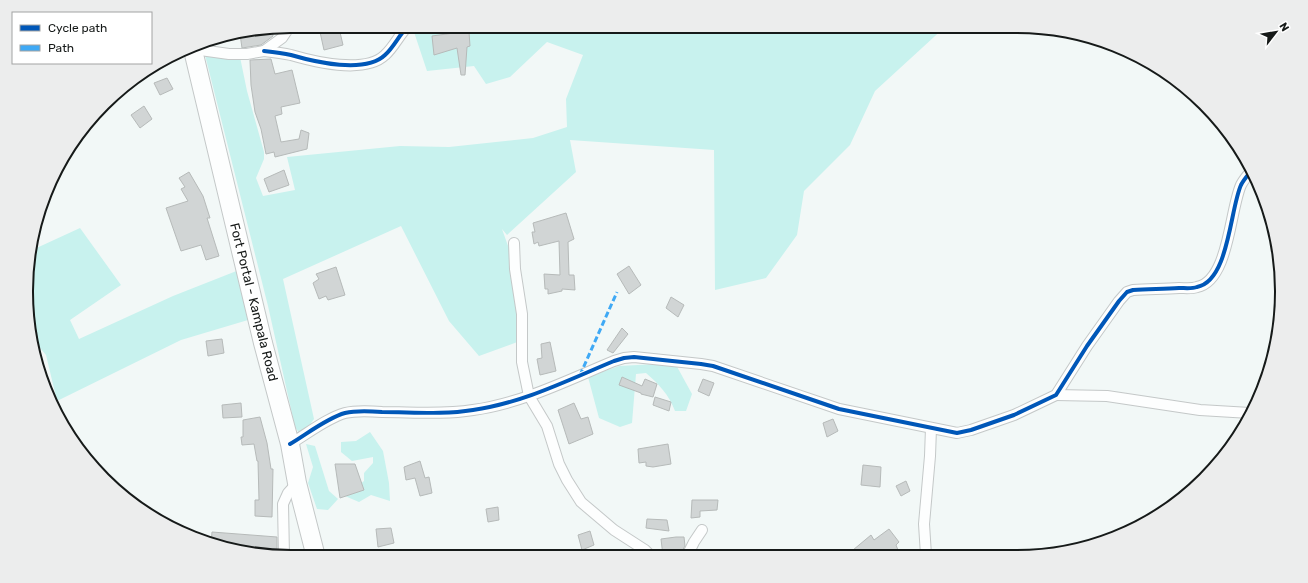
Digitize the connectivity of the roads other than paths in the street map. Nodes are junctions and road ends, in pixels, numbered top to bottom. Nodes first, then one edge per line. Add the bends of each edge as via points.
1 (285, 33) edge
2 (401, 33) edge
3 (202, 49) edge
4 (264, 51) junction
5 (193, 53) edge
6 (1247, 176) edge
7 (514, 243) dead end
8 (1056, 395) junction
9 (529, 396) junction
10 (1244, 413) edge
11 (931, 428) junction
12 (290, 444) junction
13 (297, 483) junction
14 (702, 530) dead end
15 (284, 550) edge
16 (314, 550) edge
17 (645, 550) edge
18 (691, 550) edge
19 (926, 550) edge

1 - 4 street
2 - 4 street via 386,55 364,65 338,64
3 - 4 street via 235,54
5 - 12 highway, Fort Portal - Kampala Road via 261,336
6 - 8 street via 1240,186 1221,260 1208,282 1198,287 1128,292 1118,301
7 - 9 street via 522,314 522,362
8 - 10 street via 1107,396 1200,410
8 - 11 street via 1014,415 971,430 957,433
9 - 11 street via 614,361 634,357 713,366 838,409
9 - 12 street via 497,406 460,412 347,412
9 - 17 street via 547,426 559,464 581,502 614,530
11 - 19 street via 924,524
12 - 13 highway, Fort Portal - Kampala Road
13 - 15 street via 283,504
13 - 16 highway, Fort Portal - Kampala Road
14 - 18 street

